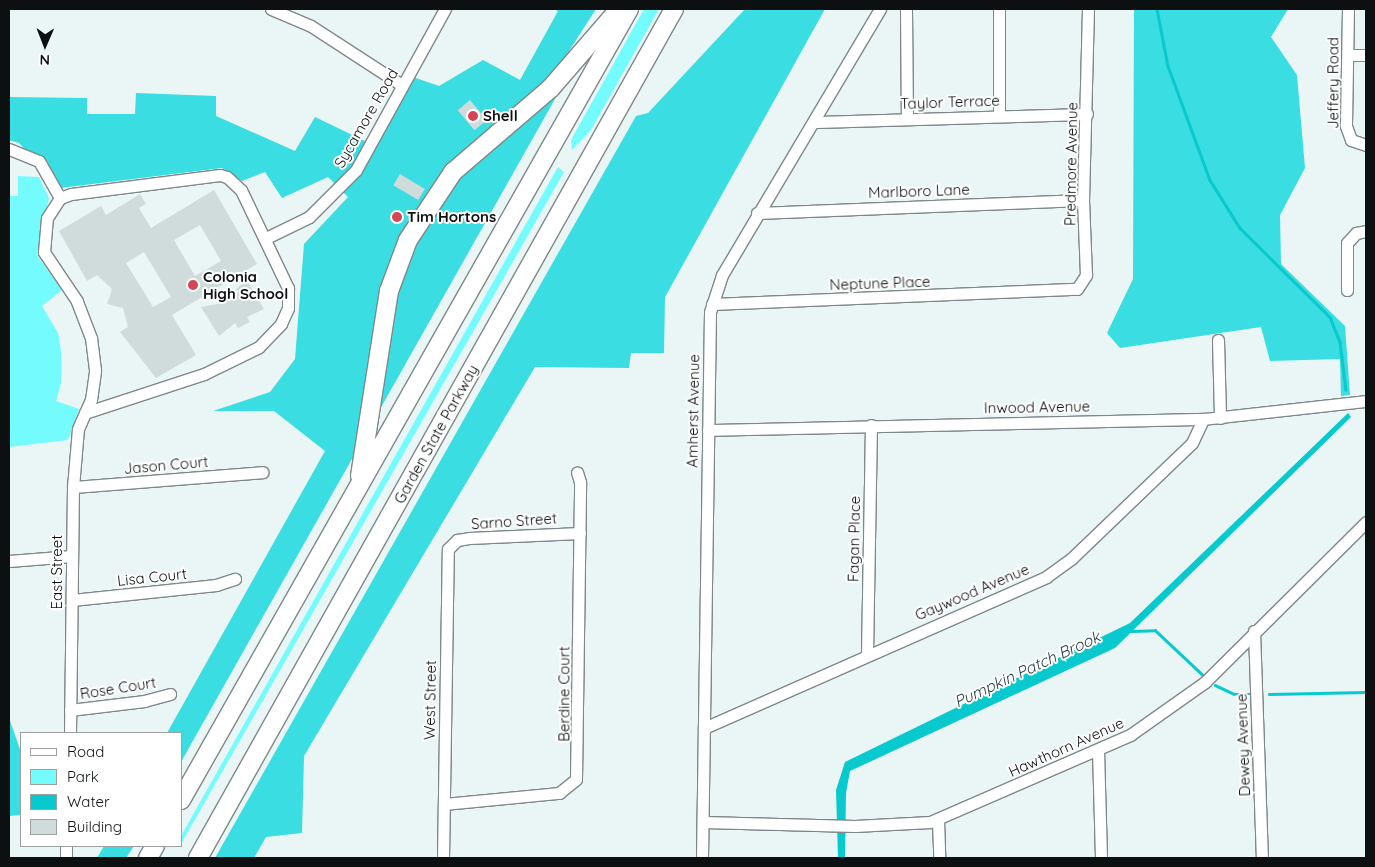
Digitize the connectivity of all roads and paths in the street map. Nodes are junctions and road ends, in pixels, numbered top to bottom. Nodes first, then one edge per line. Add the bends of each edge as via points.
1 (271, 9) edge
2 (445, 9) edge
3 (619, 9) edge
4 (628, 9) edge
5 (674, 9) edge
6 (880, 9) edge
7 (906, 9) edge
8 (999, 9) edge
9 (1088, 9) edge
10 (1348, 9) edge
11 (1348, 56) junction
12 (1366, 56) edge
13 (402, 85) junction
14 (999, 114) junction
15 (1087, 114) junction
16 (907, 118) junction
17 (814, 122) junction
18 (1366, 145) edge
19 (9, 149) edge
20 (60, 198) junction
21 (1083, 200) junction
22 (757, 213) junction
23 (1366, 231) edge
24 (266, 238) junction
25 (1347, 290) dead end
26 (1050, 292) joint
27 (712, 304) junction
28 (1218, 340) dead end
29 (1366, 401) edge
30 (85, 413) junction
31 (1220, 418) junction
32 (1203, 419) junction
33 (871, 425) junction
34 (708, 430) junction
35 (262, 472) dead end
36 (576, 472) dead end
37 (73, 487) junction
38 (358, 488) junction
39 (1366, 522) edge
40 (580, 533) junction
41 (451, 544) joint
42 (72, 556) junction
43 (9, 561) edge
44 (235, 579) dead end
45 (72, 600) junction
46 (1254, 631) junction
47 (867, 654) junction
48 (170, 694) dead end
49 (70, 710) junction
50 (704, 728) junction
51 (70, 732) edge
52 (1098, 750) junction
53 (182, 798) edge
54 (444, 804) junction
55 (938, 820) junction
56 (703, 822) junction
57 (154, 847) edge
58 (148, 858) edge
59 (198, 858) edge
60 (443, 858) edge
61 (702, 858) edge
62 (939, 858) edge
63 (1102, 858) edge
64 (1262, 858) edge

1 - 13 street via 311,26
2 - 13 street, Sycamore Road
3 - 38 highway via 550,89 453,172 408,240 389,291
4 - 38 highway
5 - 59 highway, Garden State Parkway
6 - 17 street, Amherst Avenue
7 - 16 street
8 - 14 street
9 - 15 street, Predmore Avenue
10 - 11 street, Jeffery Road
11 - 12 street
11 - 18 street, Jeffery Road via 1347,134
13 - 24 street, Sycamore Road via 356,170 309,217
14 - 15 street, Taylor Terrace
14 - 16 street, Taylor Terrace
15 - 21 street, Predmore Avenue
16 - 17 street, Taylor Terrace
17 - 22 street, Amherst Avenue
19 - 20 street via 39,161
20 - 24 street via 220,175 240,189
20 - 30 street, East Street via 47,218 44,252 77,300 91,338 94,385
21 - 22 street, Marlboro Lane
21 - 26 street, Predmore Avenue via 1086,275 1077,289
22 - 27 street, Amherst Avenue via 722,276
23 - 25 street via 1350,237 1347,243
24 - 30 street via 288,288 288,308 273,334 259,347 204,374
26 - 27 street, Neptune Place
27 - 34 street, Amherst Avenue
28 - 31 street
29 - 31 street, Inwood Avenue
30 - 37 street, East Street via 78,430
31 - 32 street, Inwood Avenue
32 - 33 street, Inwood Avenue
32 - 47 street, Gaywood Avenue via 1192,443 1058,569
33 - 34 street, Inwood Avenue
33 - 47 street, Fagan Place
34 - 50 street, Amherst Avenue
35 - 37 street, Jason Court
36 - 40 street, Berdine Court
37 - 42 street, East Street
38 - 53 highway
39 - 46 street, Hawthorn Avenue
40 - 41 street, Sarno Street via 511,534
40 - 54 street, Berdine Court via 576,779 559,793
41 - 54 street, West Street via 447,557
42 - 43 street
42 - 45 street, East Street
44 - 45 street, Lisa Court via 216,585
45 - 49 street, East Street
46 - 52 street, Hawthorn Avenue via 1182,702 1130,735
46 - 64 street, Dewey Avenue
47 - 50 street, Gaywood Avenue
48 - 49 street, Rose Court via 144,702
49 - 51 street, East Street
50 - 56 street, Amherst Avenue
52 - 55 street, Hawthorn Avenue
52 - 63 street
54 - 60 street, West Street
55 - 56 street, Hawthorn Avenue via 856,826
55 - 62 street
56 - 61 street, Amherst Avenue
57 - 58 highway

